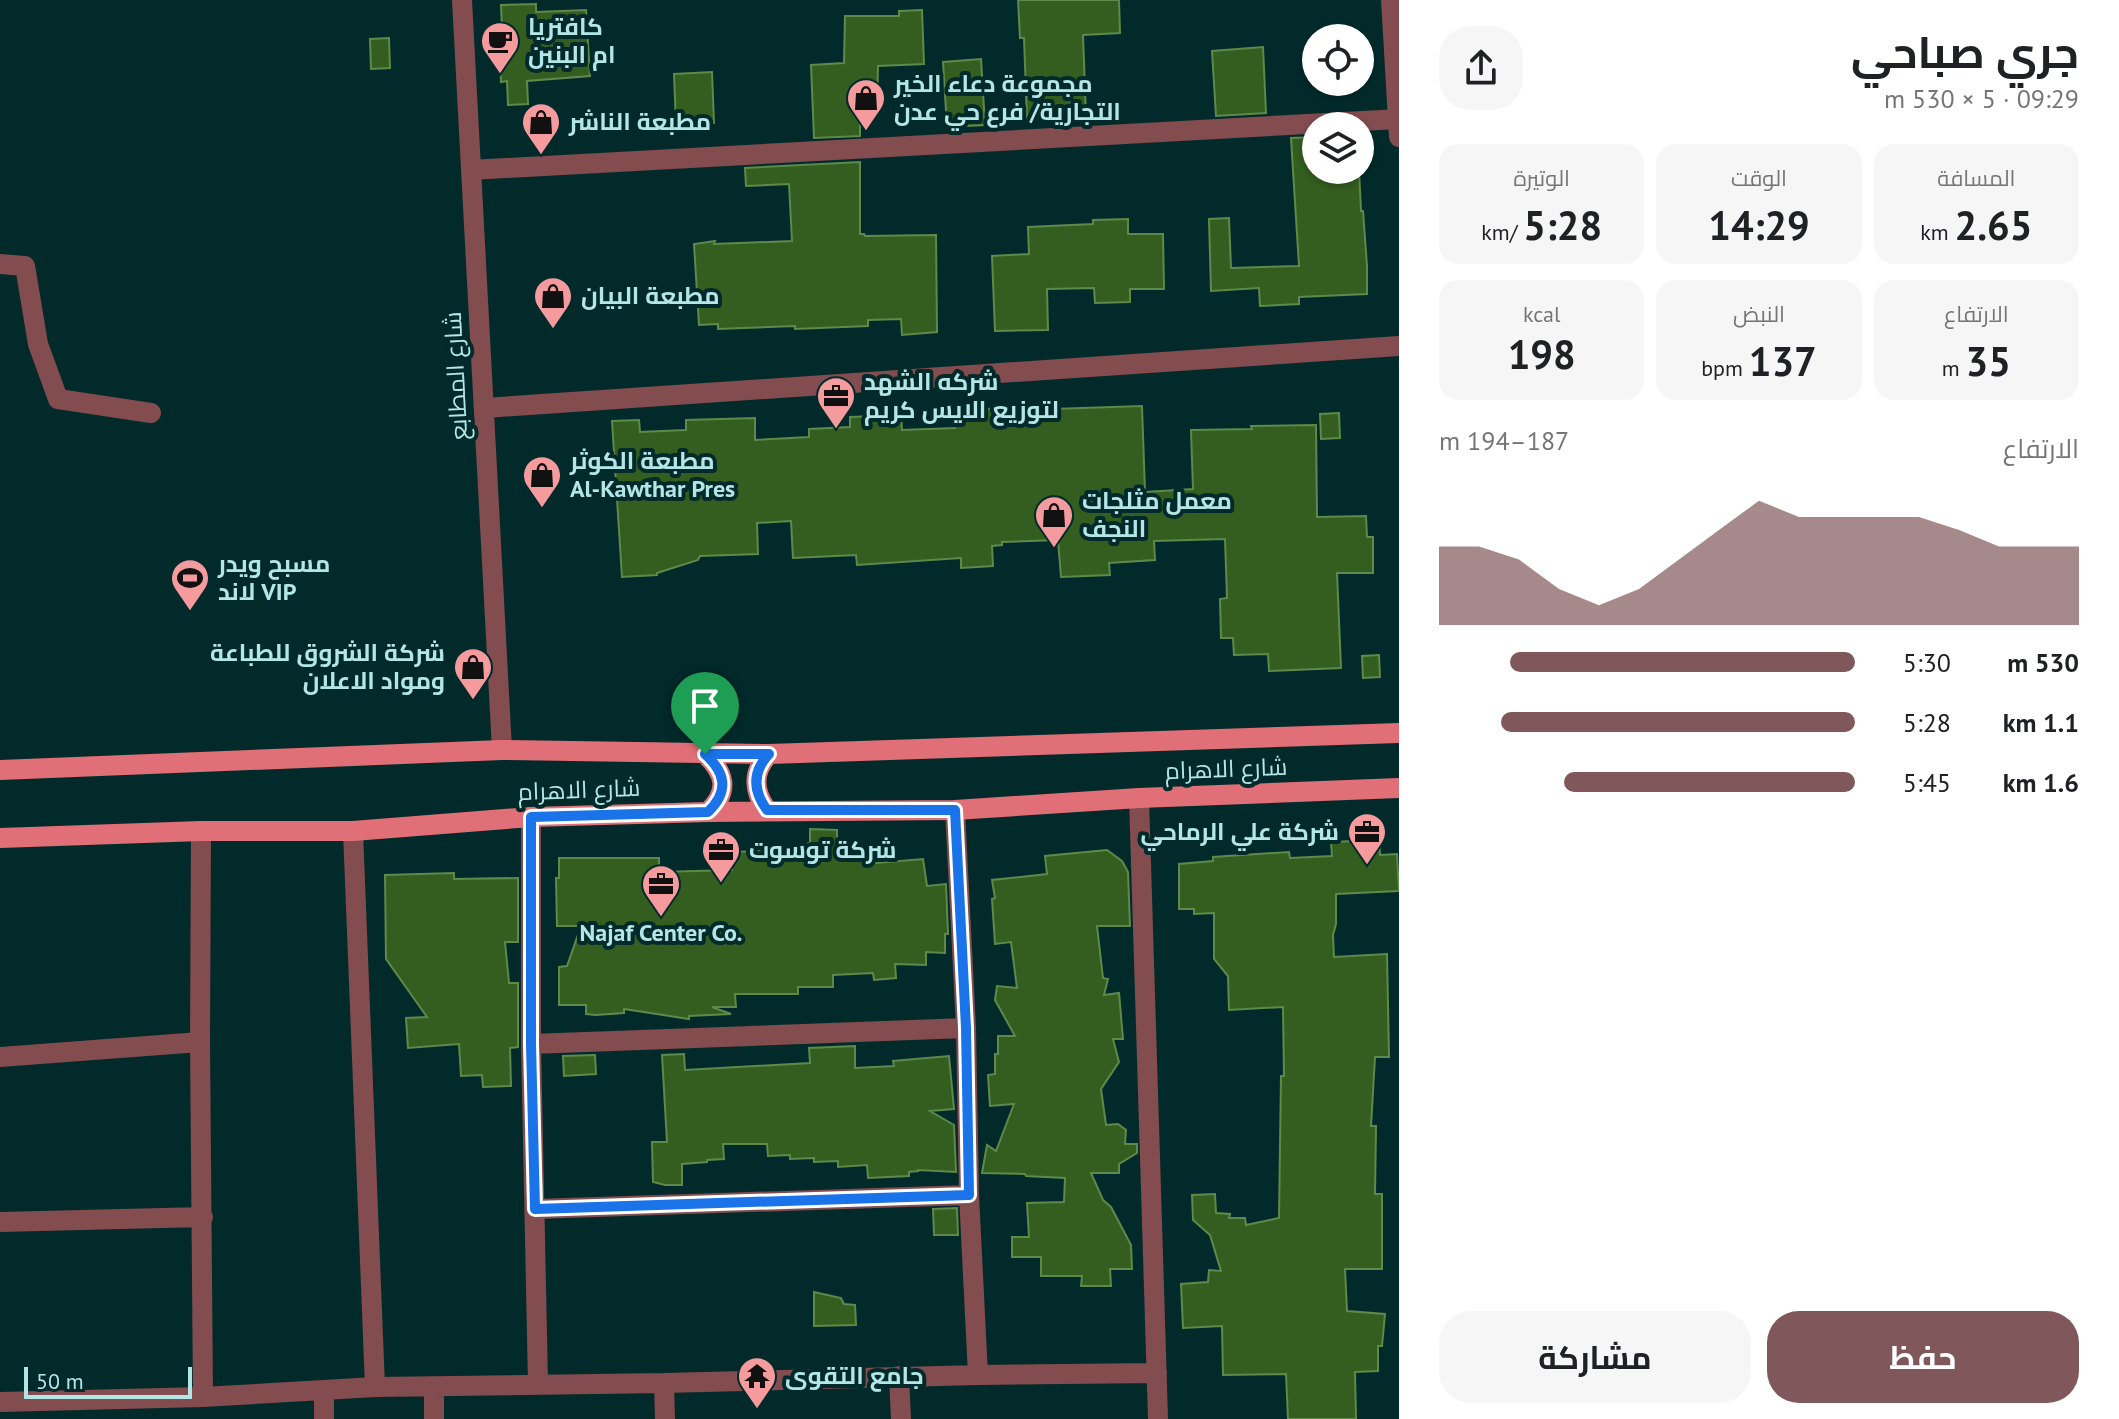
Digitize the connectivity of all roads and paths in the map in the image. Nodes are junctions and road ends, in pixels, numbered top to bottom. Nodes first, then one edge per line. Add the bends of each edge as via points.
1 (462, 0) edge
2 (1391, 0) edge
3 (1399, 119) edge
4 (1399, 137) edge
5 (471, 170) junction
6 (0, 264) edge
7 (1399, 346) edge
8 (484, 408) junction
9 (151, 413) dead end
10 (1399, 733) edge
11 (502, 750) junction
12 (705, 754) junction
13 (769, 754) junction
14 (0, 770) edge
15 (1399, 788) edge
16 (1139, 798) junction
17 (767, 810) junction
18 (955, 810) junction
19 (708, 812) junction
20 (531, 817) junction
21 (201, 831) junction
22 (353, 831) junction
23 (0, 838) edge
24 (966, 1028) junction
25 (200, 1042) junction
26 (531, 1044) junction
27 (0, 1057) edge
28 (969, 1195) junction
29 (535, 1209) junction
30 (203, 1217) junction
31 (0, 1222) edge
32 (1157, 1373) junction
33 (978, 1375) junction
34 (899, 1376) junction
35 (664, 1383) junction
36 (538, 1384) junction
37 (375, 1387) junction
38 (434, 1387) junction
39 (324, 1391) junction
40 (203, 1397) junction
41 (0, 1402) edge
42 (84, 1409) edge
43 (324, 1419) edge
44 (434, 1419) edge
45 (665, 1419) edge
46 (901, 1419) edge
47 (1158, 1419) edge

1 - 5 street, شارع المطابع
2 - 3 street
3 - 4 street
3 - 5 street
5 - 8 street, شارع المطابع
6 - 9 street via 25,266 38,344 58,399
7 - 8 street
8 - 11 street, شارع المطابع
10 - 13 main road, شارع الاهرام
11 - 12 main road, شارع الاهرام
11 - 14 main road, شارع الاهرام
12 - 13 main road, شارع الاهرام
12 - 19 main road via 722,781 721,794
13 - 17 main road via 756,778
15 - 16 main road, شارع الاهرام
16 - 18 main road, شارع الاهرام
16 - 32 street
17 - 18 main road, شارع الاهرام
17 - 19 main road, شارع الاهرام
18 - 24 street
19 - 20 main road, شارع الاهرام
20 - 22 main road, شارع الاهرام
20 - 26 street
21 - 22 main road, شارع الاهرام
21 - 23 main road, شارع الاهرام
21 - 25 street
22 - 37 street
24 - 26 street
24 - 28 street
25 - 27 street
25 - 30 street
26 - 29 street
28 - 29 street
28 - 33 street
29 - 36 street
30 - 31 street
30 - 40 street
32 - 33 street
32 - 47 street
33 - 34 street
34 - 35 street
34 - 46 street
35 - 36 street
35 - 45 street
36 - 38 street
37 - 38 street
37 - 39 street
38 - 44 street
39 - 40 street
39 - 43 street
40 - 42 street
41 - 42 street

